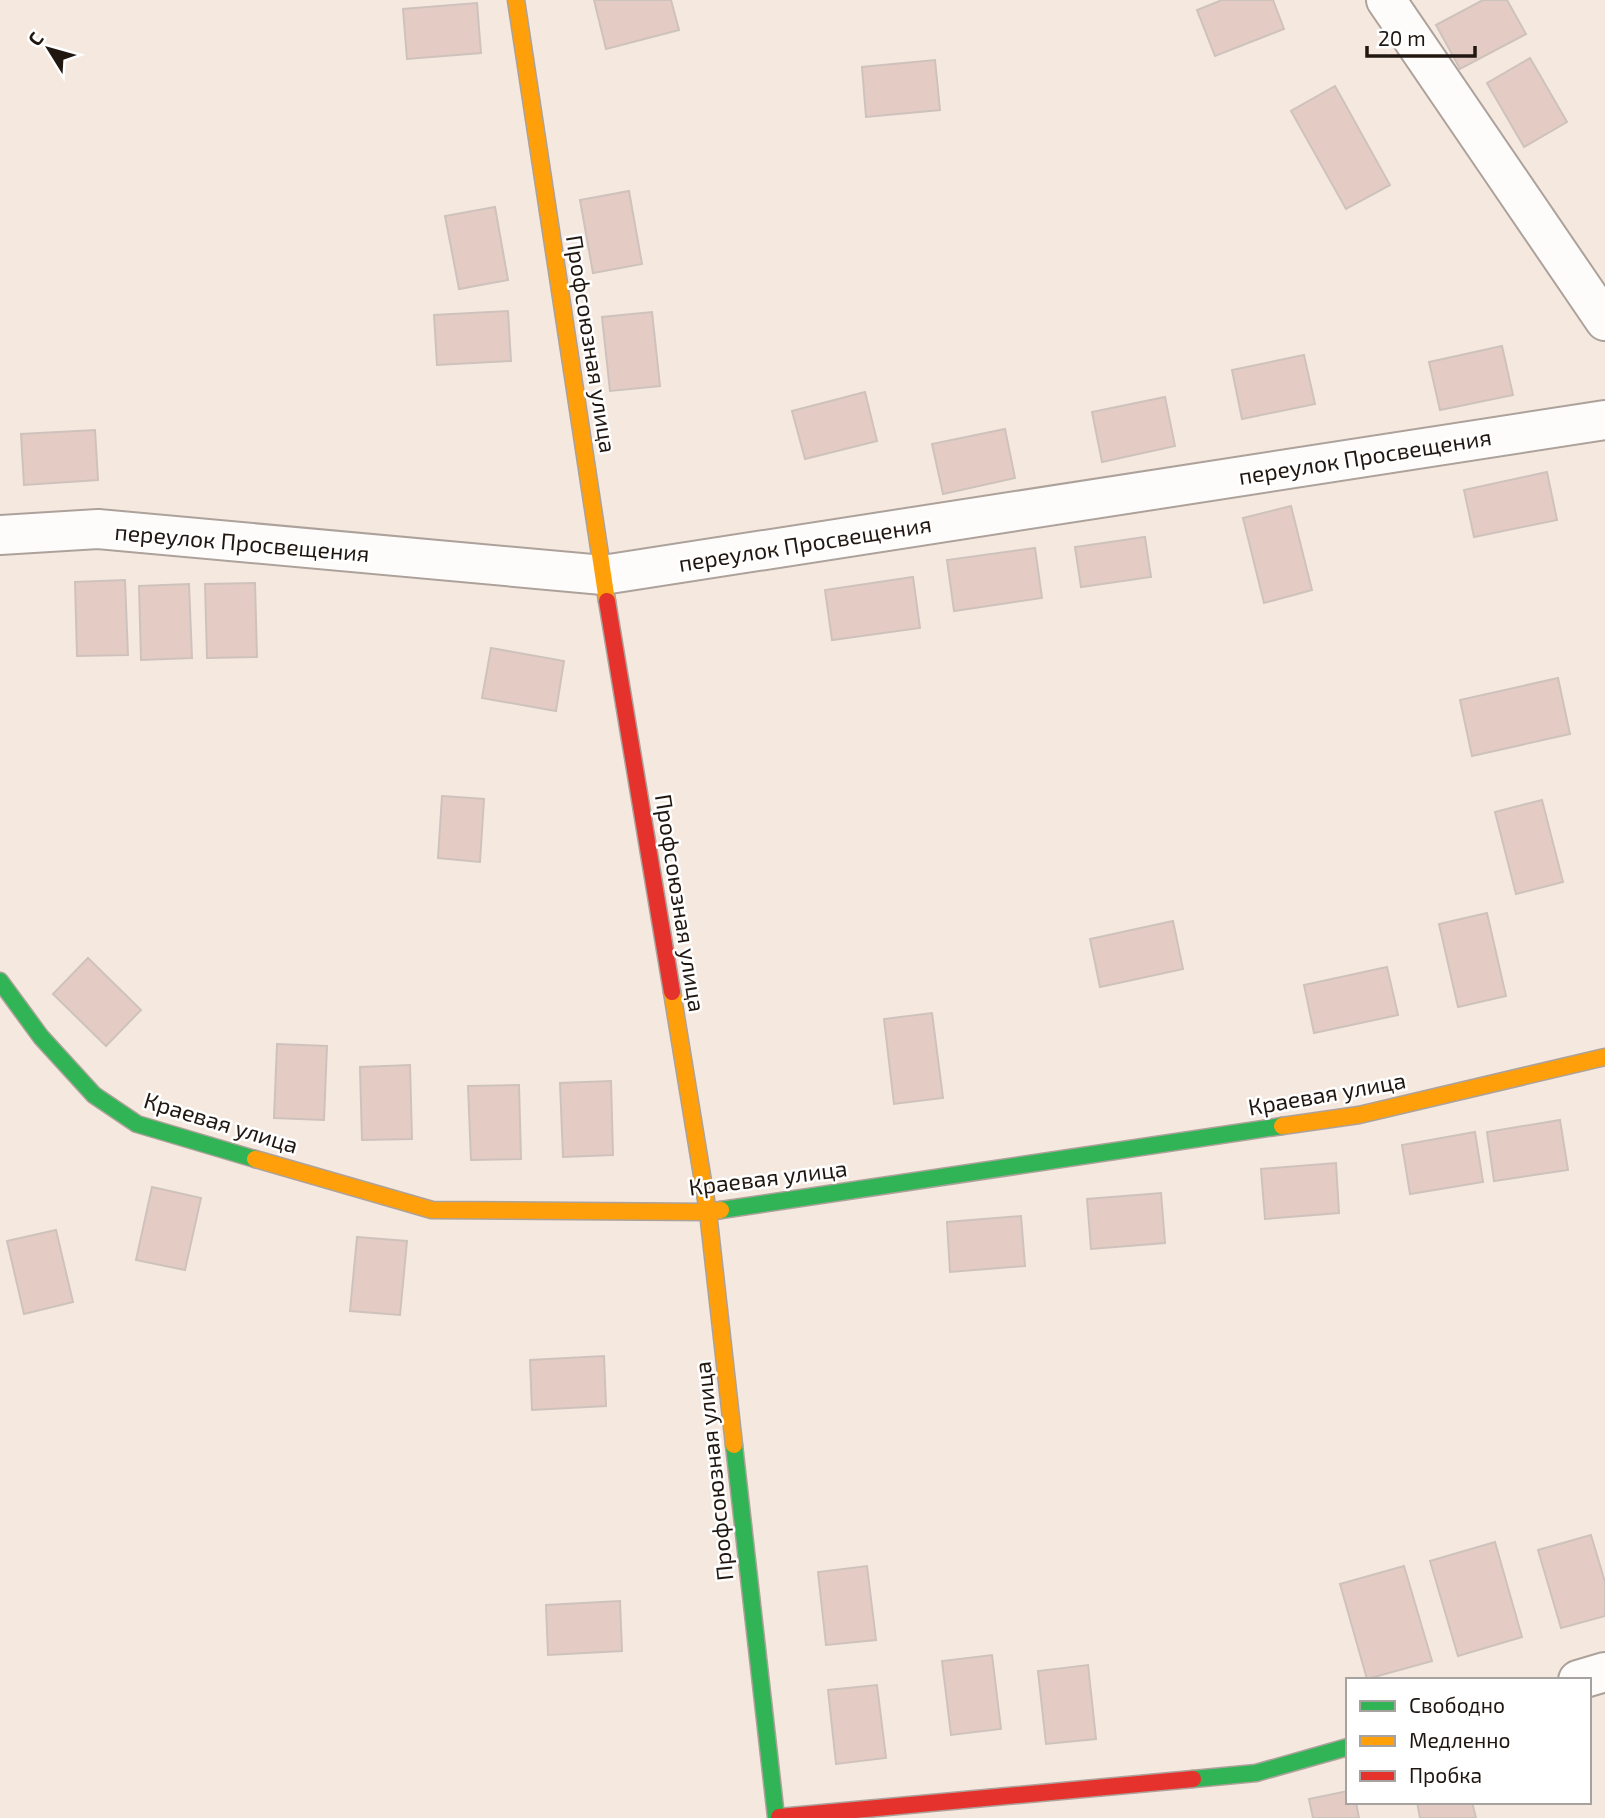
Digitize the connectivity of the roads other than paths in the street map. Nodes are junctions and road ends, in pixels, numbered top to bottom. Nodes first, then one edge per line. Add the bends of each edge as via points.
1 (516, 0) edge
2 (1385, 0) edge
3 (1605, 321) edge
4 (1605, 420) edge
5 (0, 535) edge
6 (603, 575) junction
7 (0, 981) edge
8 (1605, 1057) edge
9 (708, 1213) junction
10 (1605, 1672) edge
11 (1585, 1678) edge
12 (1346, 1748) edge
13 (776, 1817) edge

1 - 6 street, Профсоюзная улица
2 - 3 street
4 - 6 street, переулок Просвещения
5 - 6 street, переулок Просвещения via 98,530
6 - 9 street, Профсоюзная улица
7 - 9 street, Краевая улица via 41,1037 94,1095 137,1124 432,1210
8 - 9 street, Краевая улица via 1359,1115
9 - 13 street, Профсоюзная улица
10 - 11 street
12 - 13 street via 1256,1773

